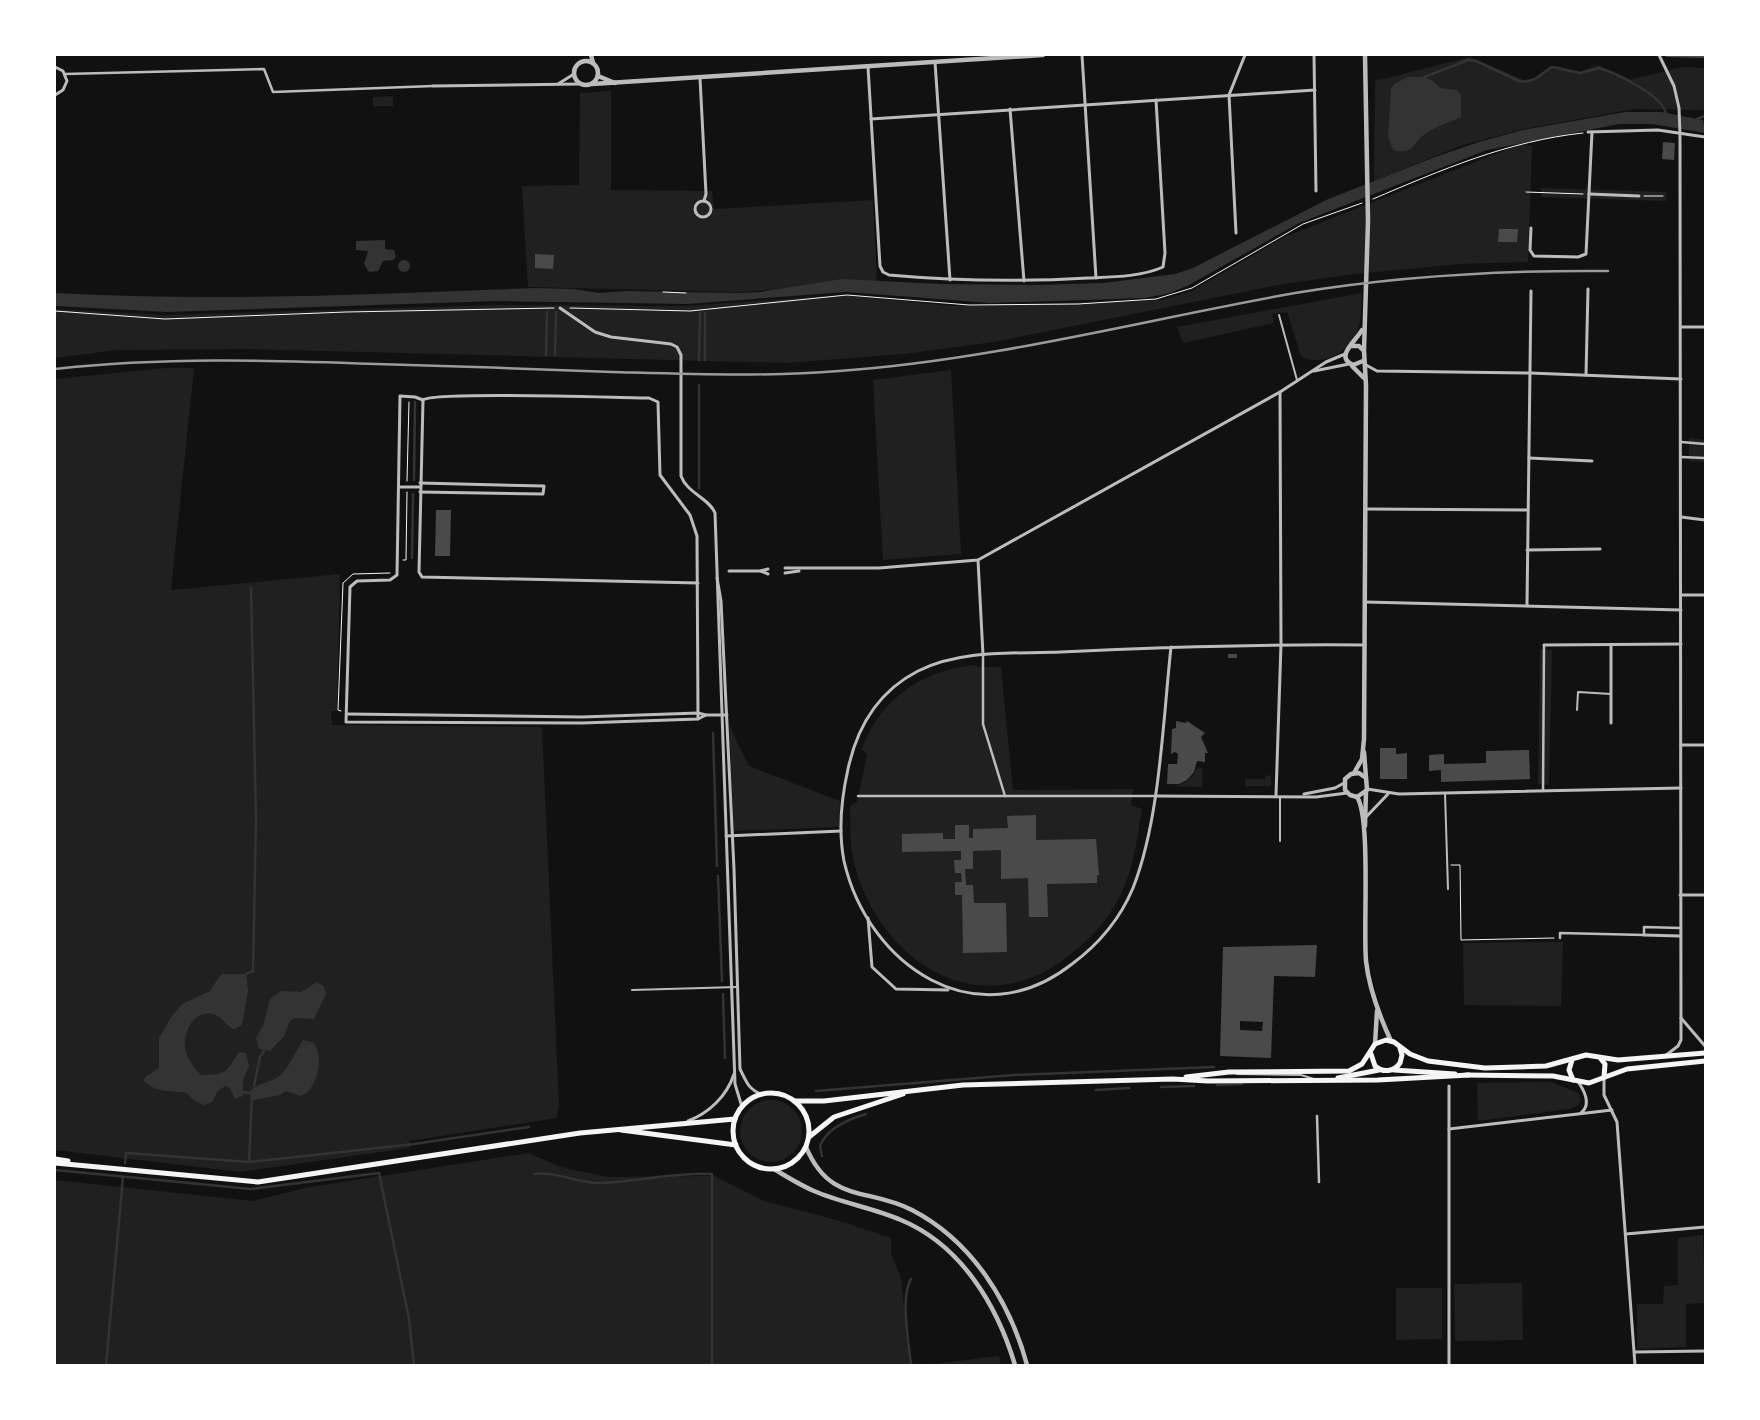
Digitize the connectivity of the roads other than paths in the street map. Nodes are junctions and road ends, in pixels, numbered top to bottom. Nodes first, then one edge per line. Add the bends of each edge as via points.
1 (585, 55) edge
2 (591, 55) edge
3 (1043, 55) edge
4 (1082, 55) edge
5 (1245, 55) edge
6 (1314, 55) edge
7 (1364, 55) edge
8 (1659, 55) edge
9 (582, 62) junction
10 (935, 62) junction
11 (55, 63) edge
12 (593, 63) junction
13 (56, 67) edge
14 (868, 67) junction
15 (65, 74) junction
16 (574, 74) junction
17 (598, 76) junction
18 (700, 78) junction
19 (616, 83) junction
20 (557, 84) junction
21 (580, 84) junction
22 (592, 84) junction
23 (433, 86) joint
24 (1315, 90) junction
25 (55, 95) edge
26 (1230, 96) junction
27 (1156, 100) junction
28 (1085, 104) junction
29 (1010, 109) junction
30 (939, 114) junction
31 (871, 119) junction
32 (1680, 134) junction
33 (1705, 137) edge
34 (1316, 191) dead end
35 (1589, 194) junction
36 (1639, 196) dead end
37 (704, 201) junction
38 (1531, 228) dead end
39 (1236, 233) dead end
40 (1096, 278) junction
41 (950, 280) junction
42 (1024, 281) junction
43 (1588, 289) dead end
44 (1531, 291) dead end
45 (560, 308) road end
46 (1279, 315) dead end
47 (1363, 327) junction
48 (1680, 327) junction
49 (1705, 327) edge
50 (1351, 346) junction
51 (1364, 351) junction
52 (1345, 354) junction
53 (1363, 360) junction
54 (1350, 364) junction
55 (1311, 371) junction
56 (1530, 373) junction
57 (1586, 375) junction
58 (1680, 379) junction
59 (1298, 380) junction
60 (1365, 380) junction
61 (1280, 392) junction
62 (423, 400) junction
63 (1680, 442) junction
64 (1705, 444) edge
65 (1680, 457) junction
66 (1529, 458) junction
67 (1705, 458) edge
68 (1592, 461) dead end
69 (420, 485) junction
70 (399, 487) junction
71 (420, 492) junction
72 (1366, 509) junction
73 (1527, 510) junction
74 (1680, 517) junction
75 (1705, 520) edge
76 (1600, 549) dead end
77 (1527, 550) junction
78 (978, 560) junction
79 (785, 568) dead end
80 (768, 569) dead end
81 (802, 570) junction
82 (729, 571) dead end
83 (760, 571) junction
84 (716, 574) junction
85 (768, 574) dead end
86 (785, 574) dead end
87 (698, 583) junction
88 (1681, 595) junction
89 (1705, 596) edge
90 (1365, 602) junction
91 (1527, 606) junction
92 (1681, 610) junction
93 (1281, 644) junction
94 (1365, 644) junction
95 (1611, 644) junction
96 (1681, 644) junction
97 (1544, 645) joint
98 (1171, 647) junction
99 (983, 655) junction
100 (1611, 694) junction
101 (1578, 710) dead end
102 (698, 712) junction
103 (346, 714) junction
104 (706, 715) junction
105 (721, 715) junction
106 (727, 715) junction
107 (698, 719) junction
108 (1611, 723) dead end
109 (1681, 745) junction
110 (1705, 745) edge
111 (1364, 748) junction
112 (1354, 773) junction
113 (1366, 778) junction
114 (1344, 783) junction
115 (1681, 788) junction
116 (1367, 790) junction
117 (1543, 791) junction
118 (1347, 793) junction
119 (1445, 793) junction
120 (1388, 794) junction
121 (1278, 795) junction
122 (1301, 795) junction
123 (858, 796) dead end
124 (1005, 796) junction
125 (1155, 796) junction
126 (1357, 797) junction
127 (1367, 816) junction
128 (841, 831) junction
129 (1364, 832) junction
130 (726, 836) junction
131 (732, 836) junction
132 (1280, 841) dead end
133 (1448, 889) dead end
134 (1680, 895) junction
135 (1705, 896) edge
136 (868, 918) junction
137 (1680, 928) junction
138 (1644, 935) junction
139 (1680, 936) junction
140 (1560, 938) road end
141 (732, 987) junction
142 (739, 987) junction
143 (632, 990) dead end
144 (952, 990) junction
145 (1377, 1010) junction
146 (1681, 1018) junction
147 (1392, 1041) junction
148 (1376, 1044) junction
149 (1705, 1046) edge
150 (1400, 1047) junction
151 (1705, 1053) edge
152 (1371, 1054) junction
153 (1664, 1056) junction
154 (1601, 1059) junction
155 (1572, 1060) junction
156 (1705, 1060) edge
157 (735, 1068) junction
158 (1380, 1070) junction
159 (1394, 1070) junction
160 (1229, 1072) junction
161 (1468, 1075) junction
162 (1604, 1077) junction
163 (1173, 1079) junction
164 (1573, 1080) junction
165 (1316, 1081) junction
166 (1326, 1081) junction
167 (1580, 1083) junction
168 (1449, 1086) dead end
169 (916, 1090) junction
170 (761, 1094) junction
171 (795, 1101) junction
172 (742, 1107) junction
173 (1612, 1110) junction
174 (1580, 1113) junction
175 (1317, 1116) dead end
176 (735, 1119) junction
177 (683, 1123) junction
178 (611, 1129) junction
179 (1449, 1129) junction
180 (809, 1137) junction
181 (736, 1144) junction
182 (806, 1147) junction
183 (55, 1159) edge
184 (55, 1163) edge
185 (108, 1168) junction
186 (774, 1169) junction
187 (1319, 1182) dead end
188 (1705, 1227) edge
189 (1626, 1234) junction
190 (1705, 1351) edge
191 (1635, 1352) junction
192 (1015, 1365) edge
193 (1027, 1365) edge
194 (1449, 1365) edge
195 (1635, 1365) edge

1 - 9 street
2 - 12 street
3 - 10 street
4 - 28 street
5 - 26 street
6 - 24 street
7 - 47 street via 1368,265
8 - 32 street via 1674,86
9 - 12 street
9 - 16 street
10 - 14 street
10 - 30 street
11 - 13 street
12 - 17 street
13 - 15 street
14 - 18 street
14 - 31 street
15 - 23 street via 264,69 273,92
15 - 25 street via 65,88
16 - 20 street
16 - 21 street
17 - 19 street
17 - 22 street
18 - 19 street
18 - 37 street
19 - 22 street
20 - 21 street
20 - 23 street
21 - 22 street
24 - 26 street
24 - 34 street
26 - 27 street
26 - 39 street
27 - 28 street
27 - 40 street via 1165,253 1163,267
28 - 29 street
28 - 40 street
29 - 30 street
29 - 42 street
30 - 31 street
30 - 41 street
31 - 41 street via 880,266 889,275
32 - 33 street
32 - 35 street via 1647,130 1590,132
32 - 48 street
35 - 36 street
35 - 38 street via 1588,248 1585,255 1576,258 1534,256 1530,250
37 - 37 street via 695,208 696,213 703,217 710,214 711,208
40 - 42 street
41 - 42 street
43 - 57 street
44 - 56 street
45 - 84 street via 595,332 677,347 681,355 680,473 689,489 715,513
46 - 59 lane
47 - 50 street
47 - 51 street
48 - 49 street
48 - 58 street
50 - 51 street via 1358,346
50 - 52 street
51 - 53 street
52 - 54 street
52 - 55 street
53 - 54 street via 1358,365
53 - 56 street via 1366,367 1377,371
53 - 60 street
54 - 55 street
54 - 60 street
55 - 59 street
56 - 57 street
56 - 66 street
57 - 58 street
58 - 63 street
59 - 61 street
60 - 72 street
61 - 78 street
61 - 93 street
62 - 69 street
62 - 70 street via 415,396 400,396
62 - 87 street via 430,397 651,398 658,403 661,478 694,525
63 - 64 street
63 - 65 street
65 - 67 street
65 - 74 street
66 - 68 street
66 - 73 street
69 - 70 street
69 - 71 street
69 - 71 street via 544,486 544,494
70 - 103 street via 397,574 390,580 358,581 352,583 350,589
71 - 87 street via 419,572 422,577
72 - 73 street
72 - 90 street
73 - 77 street
74 - 75 street
74 - 88 street
76 - 77 street
77 - 91 street
78 - 81 street
78 - 99 street
79 - 81 street
80 - 83 street
81 - 86 street
82 - 83 street
83 - 85 street
84 - 105 street
84 - 106 street via 721,600
87 - 102 street
88 - 89 street
88 - 92 street
90 - 91 street
90 - 94 street
91 - 92 street
92 - 96 street
93 - 94 street
93 - 98 street
93 - 121 street
94 - 111 street
95 - 96 street
95 - 97 street
95 - 100 street
96 - 109 street
97 - 117 street
98 - 99 street
98 - 125 street
99 - 124 street via 983,724
99 - 128 street via 950,659 918,671 893,687 876,705 853,747 842,800
100 - 101 lane via 1578,692
100 - 108 street
102 - 103 street via 582,717
102 - 104 street
102 - 107 street
103 - 107 street via 346,722 582,723
104 - 105 street
104 - 107 street
105 - 106 street
105 - 130 street
106 - 131 street
109 - 110 street
109 - 115 street
111 - 112 street
111 - 113 street
112 - 113 street
112 - 114 street
113 - 116 street
114 - 118 street
114 - 122 street via 1336,788
115 - 117 street
115 - 134 street
116 - 120 street
116 - 126 street
116 - 127 street
117 - 119 street
118 - 122 street
118 - 126 street
119 - 120 street
119 - 133 lane
120 - 127 street
121 - 122 street
121 - 125 street
121 - 132 lane
123 - 124 street
124 - 125 street
125 - 144 street via 1134,886 1116,919 1092,948 1057,976 1024,991 988,996
126 - 129 street
127 - 129 street
128 - 131 street
128 - 136 street via 848,875
129 - 145 street via 1366,959
130 - 131 street
130 - 141 street
131 - 142 street
134 - 135 street
134 - 137 street
136 - 144 street via 910,967
136 - 144 street via 872,967 896,989
137 - 138 street via 1644,927
137 - 139 street
138 - 139 street
138 - 140 street via 1560,934
139 - 146 street
141 - 142 lane
141 - 143 lane
141 - 157 street
142 - 170 street via 740,1069 752,1091
145 - 147 street
145 - 148 street
146 - 149 street
146 - 153 street via 1680,1042
147 - 148 main road
147 - 150 main road
148 - 152 main road
150 - 155 main road via 1428,1061 1456,1066 1539,1067
150 - 159 main road via 1401,1060
151 - 153 main road
152 - 158 main road via 1373,1064
152 - 160 main road via 1358,1067 1345,1071
153 - 154 main road
154 - 155 main road via 1586,1055
154 - 162 main road via 1605,1064
155 - 164 main road via 1569,1070
156 - 162 main road via 1630,1069
157 - 172 street via 735,1084
157 - 177 street via 732,1081 712,1108 702,1116
158 - 159 main road
158 - 166 main road
159 - 161 main road
160 - 163 main road
160 - 165 lane via 1252,1076 1304,1075
161 - 164 main road via 1544,1076
161 - 166 main road
162 - 167 main road via 1596,1082
162 - 173 street via 1604,1095
163 - 165 main road
163 - 169 main road via 963,1085
164 - 167 main road
165 - 166 main road
167 - 174 street via 1587,1102 1586,1109
168 - 179 street
169 - 171 main road via 824,1101
169 - 180 main road via 847,1112 824,1124
170 - 171 main road via 781,1094
170 - 172 main road
171 - 180 main road via 808,1120
172 - 176 main road
173 - 174 street
173 - 189 street via 1617,1125
174 - 179 street
175 - 187 street
176 - 177 main road
176 - 181 main road via 733,1132
177 - 178 main road
178 - 181 main road
178 - 185 main road via 258,1182
179 - 194 street
180 - 182 main road
181 - 186 main road via 740,1154 751,1163 760,1168
182 - 186 main road via 791,1164
182 - 193 street via 815,1165 835,1186 910,1209 965,1251 1000,1295
183 - 185 main road
184 - 185 main road
186 - 192 street via 813,1191 903,1221 940,1244 976,1281 1007,1338
188 - 189 street
189 - 191 street
190 - 191 street
191 - 195 street

